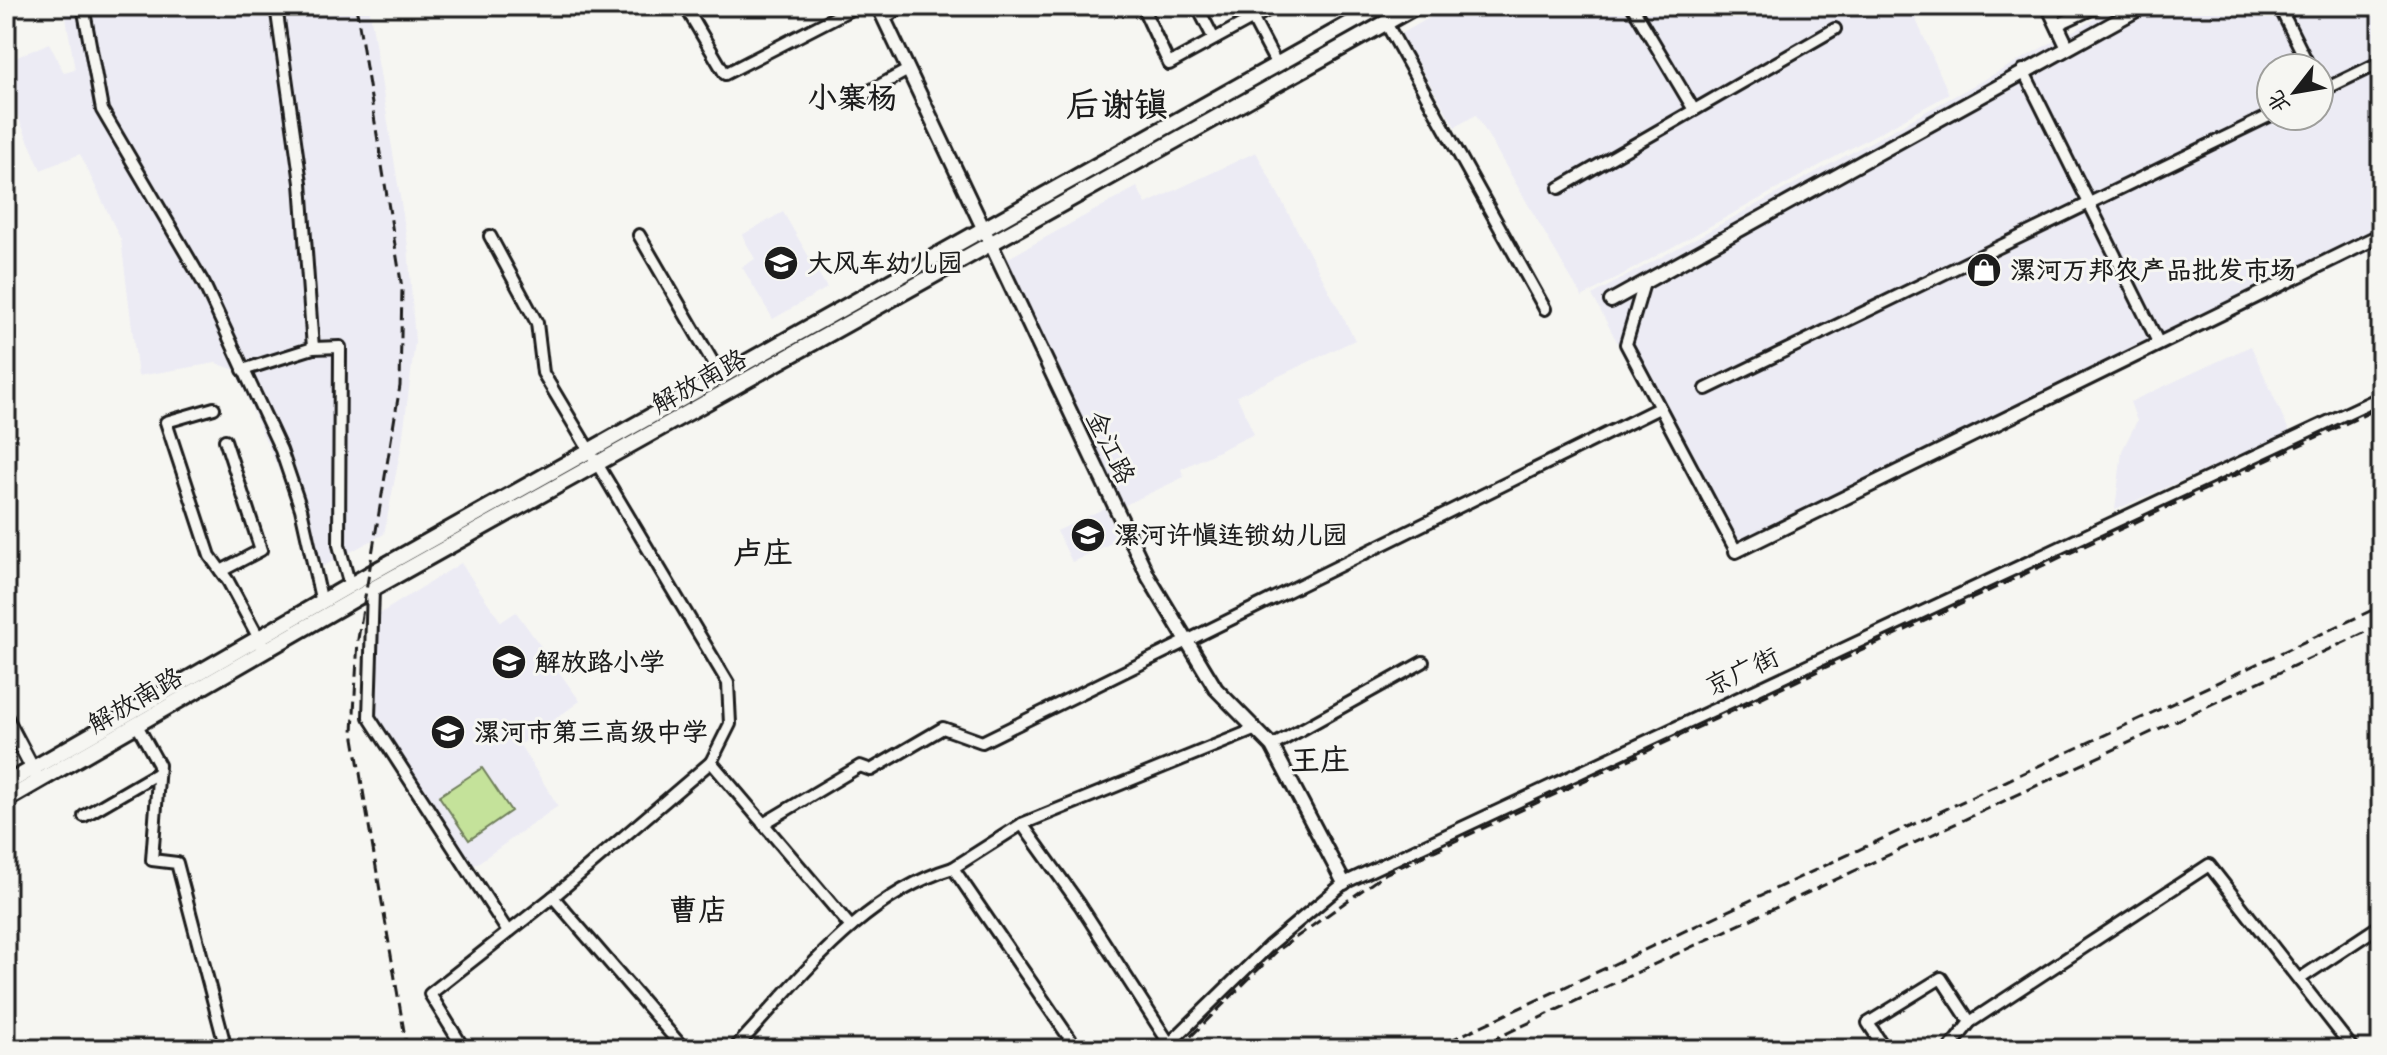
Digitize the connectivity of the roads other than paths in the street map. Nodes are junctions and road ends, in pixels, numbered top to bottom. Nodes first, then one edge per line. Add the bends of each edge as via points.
1 (83, 6) edge
2 (276, 6) edge
3 (685, 6) edge
4 (857, 6) edge
5 (904, 6) edge
6 (1142, 6) edge
7 (1197, 6) edge
8 (1246, 6) edge
9 (1275, 6) edge
10 (1381, 6) edge
11 (1416, 6) edge
12 (1632, 6) edge
13 (2048, 6) edge
14 (2098, 6) edge
15 (2144, 6) edge
16 (2298, 6) edge
17 (881, 12) edge
18 (1252, 18) junction
19 (1386, 23) junction
20 (2057, 25) junction
21 (1835, 29) dead end
22 (1214, 39) junction
23 (2067, 46) junction
24 (2302, 52) edge
25 (2381, 62) edge
26 (1277, 65) junction
27 (908, 70) junction
28 (2023, 70) junction
29 (2335, 83) edge
30 (857, 98) dead end
31 (1694, 110) junction
32 (2255, 123) edge
33 (1559, 188) dead end
34 (2088, 203) junction
35 (984, 231) junction
36 (639, 235) dead end
37 (2381, 235) edge
38 (490, 236) dead end
39 (989, 246) junction
40 (1644, 283) junction
41 (1611, 301) dead end
42 (1545, 309) dead end
43 (2159, 344) junction
44 (313, 348) junction
45 (243, 370) junction
46 (722, 378) junction
47 (1706, 389) dead end
48 (2381, 397) edge
49 (214, 408) dead end
50 (1659, 408) junction
51 (225, 440) dead end
52 (592, 459) junction
53 (1736, 551) joint
54 (221, 571) junction
55 (350, 586) junction
56 (373, 589) junction
57 (322, 603) junction
58 (1187, 639) junction
59 (263, 646) junction
60 (1423, 662) dead end
61 (6, 718) edge
62 (138, 727) junction
63 (1256, 729) junction
64 (1272, 746) junction
65 (711, 762) junction
66 (158, 773) junction
67 (36, 775) junction
68 (6, 784) edge
69 (6, 800) edge
70 (84, 816) dead end
71 (763, 824) junction
72 (1022, 824) junction
73 (953, 868) junction
74 (1344, 883) junction
75 (553, 897) junction
76 (2381, 925) edge
77 (851, 927) junction
78 (508, 932) junction
79 (2301, 978) junction
80 (1970, 1022) junction
81 (1166, 1046) edge
82 (226, 1049) edge
83 (464, 1049) edge
84 (684, 1049) edge
85 (734, 1049) edge
86 (1077, 1049) edge
87 (1885, 1049) edge
88 (1949, 1049) edge
89 (2353, 1049) edge

1 - 45 street via 102,110 204,284
2 - 44 street via 301,183
3 - 4 street via 725,74
5 - 17 street
6 - 22 street via 1169,64
7 - 22 street
8 - 18 street
9 - 18 street
10 - 26 main road, 解放南路
11 - 19 main road, 解放南路
12 - 31 street
13 - 20 street
14 - 20 street
15 - 23 street
16 - 24 street via 2283,14
17 - 27 street, 金江路
18 - 22 street
18 - 26 street
19 - 39 main road, 解放南路
19 - 42 street
20 - 23 street
21 - 31 street
23 - 28 street
25 - 29 street
26 - 35 main road, 解放南路
27 - 30 street
27 - 35 street, 金江路
28 - 34 street
28 - 40 street
31 - 33 street
32 - 34 street
34 - 43 street
34 - 47 street
35 - 39 street, 金江路
35 - 46 main road, 解放南路
36 - 46 street
37 - 43 street
38 - 52 street via 537,323 543,373
39 - 52 main road, 解放南路
39 - 58 street, 金江路 via 1149,578
40 - 41 street
40 - 50 street via 1626,344
43 - 53 street
44 - 45 street
44 - 55 street via 340,347 339,545
45 - 57 street via 281,450 301,509
46 - 52 main road, 解放南路
48 - 74 street, 京广街
49 - 54 street via 166,422 210,556
50 - 53 street
50 - 58 street
51 - 54 street via 261,550
52 - 55 main road, 解放南路
52 - 56 main road, 解放南路
52 - 65 street via 728,683 730,724
54 - 59 street
55 - 57 main road, 解放南路
56 - 59 main road, 解放南路
56 - 78 street via 369,717
57 - 59 main road, 解放南路
58 - 63 street, 金江路 via 1216,689
58 - 71 street via 982,742 943,728 871,770 860,766
59 - 62 main road, 解放南路
59 - 67 main road, 解放南路
60 - 64 street
61 - 67 street
62 - 66 street via 159,765
62 - 67 main road, 解放南路
63 - 64 street, 金江路
63 - 72 street
64 - 74 street, 金江路
65 - 71 street
65 - 75 street
66 - 70 street
66 - 82 street via 152,860 177,863
67 - 68 main road, 解放南路
67 - 69 main road, 解放南路
71 - 77 street
72 - 73 street
72 - 81 street via 1080,905
73 - 77 street via 910,884
73 - 86 street
74 - 81 street, 京广街 via 1269,946
75 - 78 street
75 - 84 street
76 - 79 street
77 - 85 street
78 - 83 street via 430,994
79 - 80 street via 2209,865
79 - 89 street
80 - 87 street via 1941,978 1868,1023
80 - 88 street

